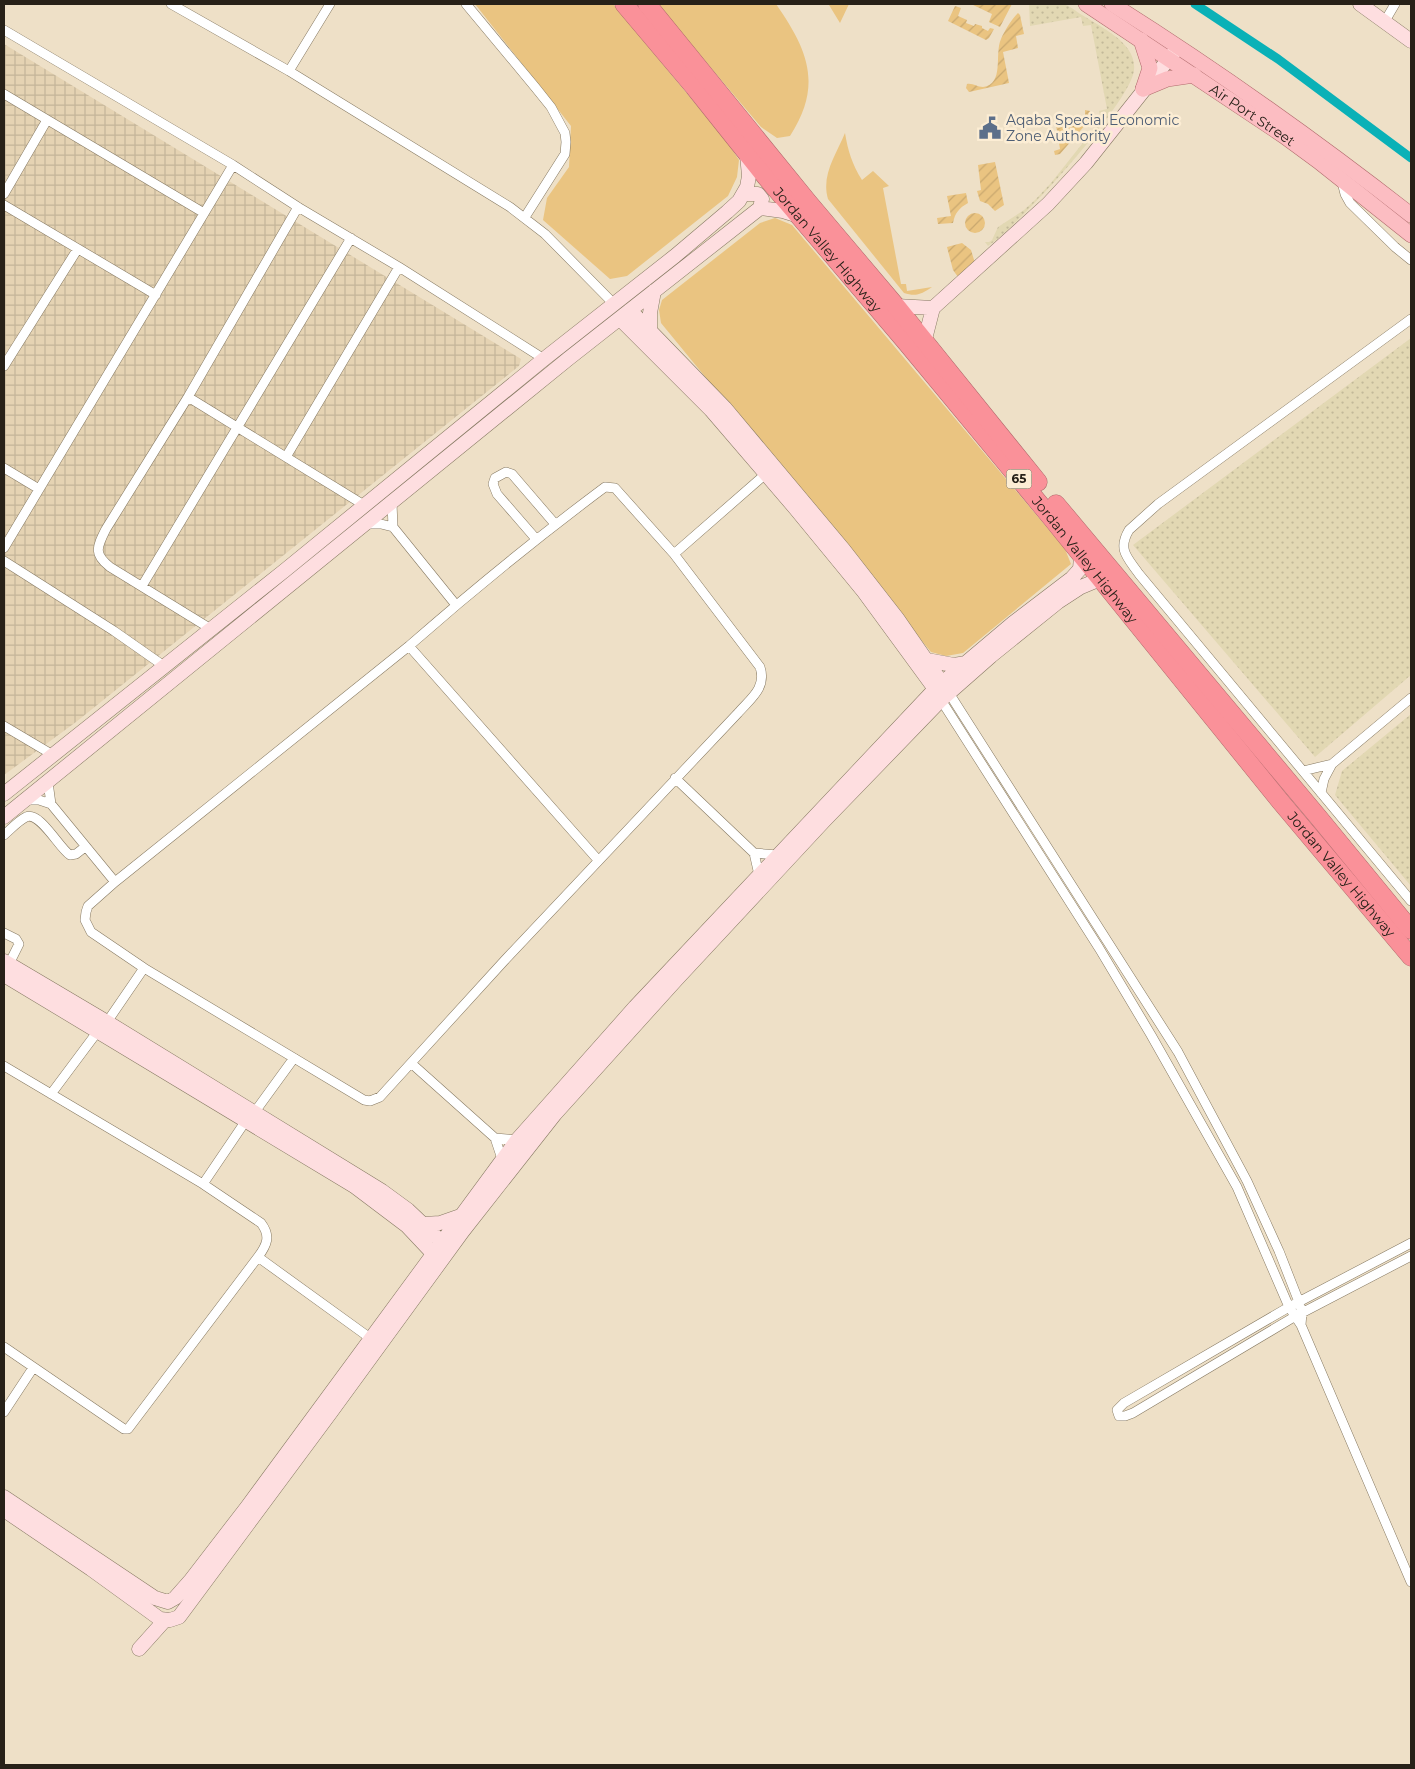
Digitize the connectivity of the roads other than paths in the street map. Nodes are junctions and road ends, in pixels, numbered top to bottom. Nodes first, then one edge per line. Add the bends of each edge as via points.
1 (171, 4) edge
2 (330, 4) edge
3 (466, 4) edge
4 (624, 4) edge
5 (647, 4) edge
6 (1086, 4) edge
7 (1112, 4) edge
8 (1360, 4) edge
9 (1395, 4) edge
10 (1384, 21) junction
11 (4, 30) edge
12 (1141, 40) junction
13 (1411, 41) edge
14 (1178, 46) junction
15 (1169, 60) junction
16 (289, 72) junction
17 (1194, 75) junction
18 (1144, 89) junction
19 (4, 94) edge
20 (47, 120) junction
21 (747, 154) junction
22 (233, 165) junction
23 (777, 177) junction
24 (1341, 179) junction
25 (4, 194) edge
26 (744, 194) junction
27 (4, 205) edge
28 (298, 207) junction
29 (760, 208) junction
30 (204, 213) junction
31 (1411, 215) edge
32 (799, 216) junction
33 (525, 217) junction
34 (1411, 235) edge
35 (351, 238) junction
36 (77, 250) junction
37 (1411, 260) edge
38 (399, 267) junction
39 (654, 291) junction
40 (156, 295) junction
41 (614, 304) junction
42 (896, 306) junction
43 (933, 308) junction
44 (625, 314) junction
45 (1411, 319) edge
46 (650, 330) junction
47 (600, 334) junction
48 (636, 334) junction
49 (924, 343) junction
50 (5, 359) edge
51 (544, 359) junction
52 (188, 397) junction
53 (237, 428) junction
54 (286, 457) junction
55 (4, 468) edge
56 (770, 470) junction
57 (39, 489) junction
58 (392, 503) junction
59 (364, 505) junction
60 (1058, 516) junction
61 (366, 524) junction
62 (555, 524) junction
63 (393, 527) junction
64 (536, 539) junction
65 (4, 548) edge
66 (674, 554) junction
67 (1081, 556) junction
68 (4, 561) edge
69 (1102, 580) junction
70 (269, 583) junction
71 (142, 586) junction
72 (282, 592) junction
73 (456, 605) junction
74 (211, 629) junction
75 (409, 646) junction
76 (966, 663) junction
77 (164, 666) junction
78 (925, 666) junction
79 (942, 691) junction
80 (1411, 698) edge
81 (920, 703) junction
82 (4, 726) edge
83 (53, 755) junction
84 (1332, 764) junction
85 (1303, 771) junction
86 (675, 778) junction
87 (48, 782) junction
88 (1321, 792) junction
89 (4, 794) edge
90 (25, 800) junction
91 (51, 804) junction
92 (4, 817) edge
93 (4, 835) edge
94 (85, 847) junction
95 (754, 853) junction
96 (777, 856) junction
97 (598, 860) junction
98 (759, 875) junction
99 (1392, 878) junction
100 (115, 882) junction
101 (1378, 889) junction
102 (1411, 901) edge
103 (1411, 930) edge
104 (4, 933) edge
105 (1411, 957) edge
106 (5, 967) edge
107 (144, 968) junction
108 (102, 1026) junction
109 (294, 1058) junction
110 (411, 1063) junction
111 (4, 1066) edge
112 (51, 1094) junction
113 (250, 1117) junction
114 (495, 1138) junction
115 (517, 1140) junction
116 (502, 1159) junction
117 (203, 1184) junction
118 (461, 1216) junction
119 (424, 1224) junction
120 (418, 1238) junction
121 (1411, 1243) edge
122 (446, 1245) junction
123 (1411, 1256) edge
124 (258, 1257) junction
125 (437, 1257) junction
126 (422, 1269) junction
127 (1299, 1302) junction
128 (1289, 1307) junction
129 (1298, 1315) junction
130 (370, 1338) junction
131 (4, 1348) edge
132 (33, 1368) junction
133 (4, 1412) edge
134 (4, 1496) edge
135 (4, 1510) edge
136 (1411, 1582) edge
137 (168, 1602) junction
138 (170, 1620) junction
139 (139, 1648) dead end

1 - 16 street
2 - 16 street
3 - 33 street via 551,107 565,133 565,154
4 - 21 highway, Jordan Valley Highway / 65
5 - 23 highway, Jordan Valley Highway / 65
6 - 12 main road, Air Port Street
7 - 14 main road, Air Port Street
8 - 10 street
9 - 10 street
10 - 13 street
11 - 22 street
12 - 15 main road, Air Port Street
12 - 18 main road via 1150,68
14 - 15 street
14 - 31 main road, Air Port Street
15 - 17 main road, Air Port Street
15 - 18 street
16 - 33 street
17 - 18 main road via 1167,79
17 - 24 main road, Air Port Street
18 - 43 street via 1086,163 1048,204
19 - 20 street
20 - 25 street
20 - 30 street
21 - 23 highway, Jordan Valley Highway / 65
21 - 26 street via 749,176
22 - 28 street
22 - 30 street
23 - 32 highway, Jordan Valley Highway / 65
23 - 42 highway, Jordan Valley Highway / 65
24 - 34 main road, Air Port Street
24 - 37 street via 1350,203
26 - 29 street via 758,194 762,199
26 - 41 street via 727,212
27 - 36 street
28 - 35 street
28 - 52 street
29 - 32 street
29 - 39 street
30 - 40 street
32 - 60 highway, Jordan Valley Highway / 65
33 - 41 street
35 - 38 street
35 - 53 street
36 - 40 street
36 - 50 street
38 - 51 street
38 - 54 street
39 - 44 street
39 - 46 street
40 - 57 street
41 - 51 street
42 - 43 street
42 - 49 highway, Jordan Valley Highway / 65
43 - 49 street
44 - 46 street
44 - 47 street
44 - 48 street
45 - 85 street via 1158,504 1129,530 1124,542 1124,554 1139,574
46 - 56 street via 725,408
47 - 48 street
47 - 58 street
48 - 56 street
49 - 60 highway, Jordan Valley Highway / 65
51 - 59 street
52 - 53 street
52 - 71 street via 98,546 103,562
53 - 54 street
53 - 71 street
54 - 59 street
55 - 57 street
56 - 66 street
56 - 78 street
57 - 65 street
58 - 61 street
58 - 63 street
59 - 70 street
60 - 67 highway, Jordan Valley Highway / 65
60 - 101 highway, Jordan Valley Highway / 65
61 - 63 street
61 - 72 street
62 - 64 street
62 - 64 street via 512,474 506,472 495,478 493,484 497,494
62 - 66 street via 605,487 612,487
63 - 73 street
64 - 73 street
66 - 86 street via 760,667 763,681 738,713
67 - 69 highway, Jordan Valley Highway / 65
67 - 76 street via 1080,569 1072,578
68 - 77 street
69 - 79 street via 1088,584 1058,602
69 - 105 highway, Jordan Valley Highway / 65
70 - 72 street
70 - 74 street
71 - 74 street
72 - 87 street
73 - 75 street
74 - 77 street
75 - 97 street
75 - 100 street
76 - 78 street
76 - 79 street
77 - 83 street
78 - 79 street
78 - 81 street
79 - 81 street
79 - 122 street via 554,1114
79 - 127 street via 1178,1052 1247,1181
79 - 128 street via 1151,1035 1237,1187
80 - 84 street
81 - 96 street
82 - 83 street
83 - 89 street
84 - 85 street
84 - 88 street
85 - 88 street
86 - 95 street
86 - 97 street
87 - 90 street
87 - 91 street
88 - 99 street
90 - 91 street
90 - 92 street
91 - 94 street
93 - 94 street via 32,816 40,820 70,855
94 - 100 street
95 - 96 street
95 - 98 street
96 - 98 street
97 - 110 street
98 - 115 street via 635,1007
99 - 101 street
99 - 102 street
100 - 107 street via 88,906 86,920 91,932
101 - 103 highway, Jordan Valley Highway / 65
104 - 106 street via 19,944
106 - 108 street
107 - 108 street
107 - 109 street
108 - 112 street
108 - 113 street
109 - 110 street via 370,1101 380,1097
109 - 113 street
110 - 114 street
111 - 112 street
112 - 117 street
113 - 117 street
113 - 119 street via 382,1191
113 - 120 street via 354,1186
114 - 115 street
114 - 116 street
115 - 116 street
116 - 118 street
117 - 124 street via 266,1229 267,1245
118 - 119 street
118 - 122 street
119 - 122 street
120 - 125 street
120 - 126 street
121 - 127 street
122 - 125 street
123 - 129 street
124 - 130 street
124 - 132 street via 128,1429
125 - 126 street
125 - 138 street via 189,1605 179,1617
126 - 130 street
127 - 128 street
127 - 129 street
128 - 129 street
128 - 129 street via 1124,1403 1117,1410 1119,1416 1133,1413
129 - 136 street
130 - 137 street via 247,1507 190,1581
131 - 132 street
132 - 133 street
134 - 137 street via 150,1595
135 - 138 street via 160,1619
137 - 138 street
138 - 139 street

